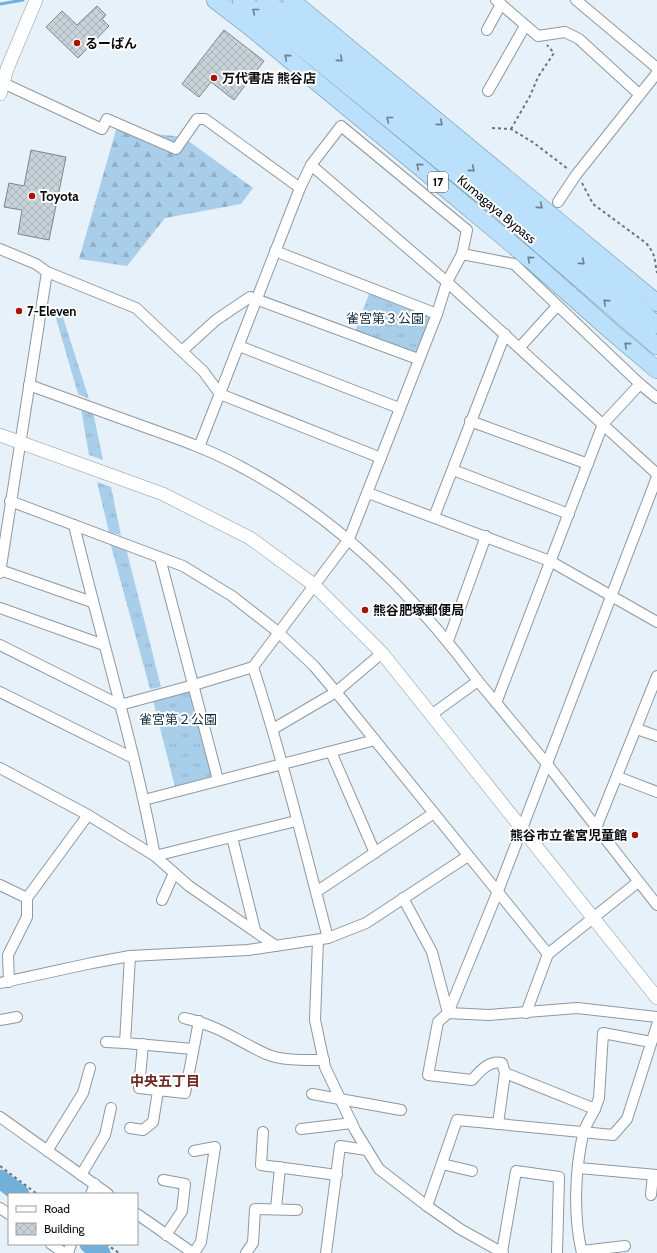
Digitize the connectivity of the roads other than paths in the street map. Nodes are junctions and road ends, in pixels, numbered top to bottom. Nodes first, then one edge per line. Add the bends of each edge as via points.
1 (36, 0) edge
2 (215, 0) edge
3 (241, 0) edge
4 (265, 0) edge
5 (291, 0) edge
6 (576, 0) edge
7 (498, 2) edge
8 (525, 26) junction
9 (487, 30) dead end
10 (4, 68) edge
11 (657, 68) edge
12 (657, 73) edge
13 (2, 88) edge
14 (488, 91) dead end
15 (639, 94) junction
16 (311, 165) junction
17 (300, 188) junction
18 (558, 202) dead end
19 (0, 249) edge
20 (275, 250) junction
21 (462, 254) junction
22 (47, 272) junction
23 (447, 282) junction
24 (256, 298) junction
25 (657, 303) edge
26 (557, 306) junction
27 (437, 314) junction
28 (657, 325) edge
29 (505, 334) junction
30 (239, 346) junction
31 (657, 346) edge
32 (520, 347) junction
33 (183, 350) junction
34 (418, 359) junction
35 (657, 370) edge
36 (29, 384) junction
37 (640, 384) junction
38 (220, 394) junction
39 (657, 398) edge
40 (399, 408) junction
41 (470, 421) junction
42 (603, 424) junction
43 (0, 435) edge
44 (19, 442) junction
45 (199, 447) junction
46 (382, 458) junction
47 (588, 464) junction
48 (453, 470) junction
49 (657, 474) edge
50 (657, 477) edge
51 (368, 493) junction
52 (10, 501) junction
53 (569, 514) junction
54 (434, 516) junction
55 (74, 525) junction
56 (486, 536) junction
57 (349, 539) junction
58 (160, 558) junction
59 (550, 561) junction
60 (0, 570) edge
61 (0, 573) edge
62 (314, 585) junction
63 (613, 596) junction
64 (92, 602) junction
65 (0, 608) edge
66 (657, 622) edge
67 (278, 632) junction
68 (448, 641) junction
69 (0, 645) edge
70 (104, 645) junction
71 (382, 653) junction
72 (253, 667) junction
73 (657, 679) edge
74 (478, 681) junction
75 (194, 685) junction
76 (0, 692) edge
77 (336, 692) junction
78 (496, 703) junction
79 (120, 705) junction
80 (431, 715) junction
81 (273, 729) junction
82 (637, 729) junction
83 (657, 736) edge
84 (375, 740) junction
85 (331, 752) junction
86 (133, 758) junction
87 (283, 764) junction
88 (547, 764) junction
89 (0, 768) edge
90 (618, 777) junction
91 (218, 780) junction
92 (657, 792) edge
93 (144, 800) junction
94 (434, 813) junction
95 (88, 815) junction
96 (296, 821) junction
97 (596, 828) junction
98 (521, 829) junction
99 (232, 837) junction
100 (375, 853) junction
101 (155, 856) junction
102 (468, 856) junction
103 (174, 873) junction
104 (638, 882) junction
105 (0, 885) edge
106 (498, 891) junction
107 (316, 892) junction
108 (27, 898) junction
109 (404, 898) junction
110 (162, 900) dead end
111 (657, 904) edge
112 (593, 919) junction
113 (256, 930) junction
114 (323, 940) junction
115 (276, 946) junction
116 (548, 954) junction
117 (130, 956) junction
118 (4, 983) edge
119 (657, 998) edge
120 (448, 1013) junction
121 (526, 1013) junction
122 (17, 1017) dead end
123 (657, 1017) edge
124 (184, 1018) dead end
125 (0, 1020) edge
126 (199, 1021) junction
127 (657, 1025) edge
128 (106, 1042) dead end
129 (651, 1042) junction
130 (124, 1043) junction
131 (144, 1044) junction
132 (193, 1049) junction
133 (324, 1060) junction
134 (90, 1068) dead end
135 (505, 1073) junction
136 (158, 1091) junction
137 (312, 1094) dead end
138 (340, 1098) junction
139 (111, 1108) dead end
140 (595, 1109) junction
141 (401, 1110) dead end
142 (0, 1117) edge
143 (352, 1123) junction
144 (498, 1124) junction
145 (130, 1128) dead end
146 (301, 1129) dead end
147 (263, 1132) dead end
148 (584, 1133) junction
149 (367, 1150) junction
150 (47, 1151) junction
151 (194, 1151) dead end
152 (442, 1164) junction
153 (280, 1167) junction
154 (579, 1168) junction
155 (472, 1171) dead end
156 (81, 1174) junction
157 (336, 1175) junction
158 (655, 1175) edge
159 (163, 1180) dead end
160 (93, 1189) edge
161 (105, 1193) edge
162 (651, 1195) dead end
163 (427, 1206) junction
164 (276, 1209) junction
165 (297, 1210) dead end
166 (138, 1215) edge
167 (166, 1235) junction
168 (52, 1245) edge
169 (625, 1246) dead end
170 (582, 1252) edge
171 (64, 1253) edge
172 (194, 1253) edge
173 (246, 1253) edge
174 (326, 1253) edge
175 (502, 1253) edge
176 (557, 1253) edge

1 - 10 street
35 -> 2 highway, 17 via 433,177
31 -> 3 highway, Kumagaya Bypass / 17 via 499,210
4 -> 28 highway, Kumagaya Bypass / 17 via 319,41
5 -> 25 highway
6 - 11 street
7 - 8 street
7 - 9 street
8 - 14 street
8 - 15 street via 538,36 565,32 579,39
10 - 13 street
12 - 15 street
13 - 17 street via 102,129 107,119 176,149 197,119 205,119
15 - 18 street
16 - 17 street
16 - 21 street via 341,126 467,230
16 - 23 street
17 - 20 street
19 - 22 street via 36,264
20 - 24 street
20 - 27 street
21 - 23 street
21 - 26 street via 514,264
22 - 33 street via 136,308
22 - 36 street
23 - 27 street
23 - 29 street
24 - 30 street
24 - 33 street via 250,296 216,320
24 - 34 street
26 - 32 street
26 - 37 street
27 - 34 street
29 - 32 street
29 - 41 street
30 - 38 street
30 - 40 street
32 - 42 street
33 - 38 street
34 - 40 street
36 - 44 street
36 - 45 street
37 - 39 street
37 - 42 street
38 - 45 street
38 - 46 street
40 - 46 street
41 - 47 street
41 - 48 street
42 - 47 street
42 - 49 street
43 - 44 street
44 - 52 street
44 - 62 street via 163,494 214,518 250,538
45 - 57 street via 246,469 304,505
46 - 51 street
47 - 53 street
48 - 53 street
48 - 54 street
50 - 63 street
51 - 54 street
51 - 57 street
52 - 55 street
52 - 60 street
53 - 59 street
54 - 56 street
55 - 58 street
55 - 64 street
56 - 59 street
56 - 68 street
57 - 62 street
57 - 68 street via 408,596
58 - 67 street via 183,566 232,596
58 - 75 street
59 - 63 street
59 - 78 street
60 - 61 street
60 - 64 street
62 - 67 street
62 - 71 street
63 - 66 street
63 - 88 street
64 - 70 street
65 - 70 street
67 - 72 street
67 - 77 street via 314,666
68 - 74 street
69 - 79 street
70 - 79 street
71 - 77 street
71 - 80 street
72 - 75 street
72 - 81 street
73 - 82 street
74 - 78 street
74 - 80 street
75 - 79 street
75 - 91 street
76 - 86 street
77 - 81 street
77 - 84 street
78 - 88 street
79 - 86 street
80 - 98 street
81 - 87 street
82 - 83 street
82 - 90 street
84 - 85 street
84 - 94 street
85 - 87 street
85 - 100 street
86 - 93 street
87 - 91 street
87 - 96 street
88 - 97 street
88 - 98 street
89 - 95 street
90 - 92 street
90 - 97 street
91 - 93 street
93 - 101 street
94 - 100 street
94 - 102 street
95 - 101 street
95 - 108 street
96 - 99 street
96 - 107 street
97 - 104 street
98 - 106 street
98 - 112 street
99 - 101 street
99 - 113 street
100 - 107 street
101 - 103 street
102 - 106 street
102 - 109 street
103 - 110 street
103 - 113 street via 215,906
104 - 111 street
104 - 112 street
105 - 108 street
106 - 116 street
106 - 120 street
107 - 114 street
108 - 118 street via 27,917 8,955
109 - 114 street via 366,923
109 - 120 street via 432,952
112 - 116 street
112 - 119 street
113 - 115 street
114 - 115 street
114 - 133 street via 315,1020
115 - 117 street via 248,950
116 - 121 street
117 - 118 street
117 - 130 street
120 - 121 street
120 - 135 street via 438,1022 428,1075 472,1080 482,1068 497,1062 502,1064
121 - 123 street via 577,1008
122 - 125 street
124 - 126 street
126 - 132 street
126 - 133 street via 216,1027 267,1054 295,1060
127 - 129 street
128 - 130 street
129 - 140 street via 603,1033 599,1098
129 - 148 street via 627,1119 613,1135
130 - 131 street
131 - 132 street
131 - 136 street via 139,1088
132 - 136 street via 185,1093
133 - 138 street
134 - 150 street via 83,1093
135 - 140 street
135 - 144 street
136 - 145 street via 154,1122 143,1130
137 - 138 street
138 - 141 street
138 - 143 street
139 - 156 street via 105,1135
140 - 148 street
142 - 150 street
143 - 146 street
143 - 149 street
144 - 148 street
144 - 152 street via 457,1120
147 - 153 street via 261,1164
148 - 154 street
149 - 157 street via 340,1146
149 - 163 street via 379,1169
150 - 156 street
151 - 172 street via 216,1147 201,1242
152 - 155 street
152 - 163 street
153 - 157 street
153 - 164 street
154 - 158 street
154 - 170 street via 578,1224
156 - 160 street
157 - 174 street
158 - 162 street
159 - 167 street via 185,1184 182,1211
160 - 161 street
163 - 175 street
164 - 165 street
164 - 173 street via 255,1209 253,1243
166 - 167 street
167 - 172 street
168 - 171 street
169 - 170 street
175 - 176 street via 516,1171 559,1177

